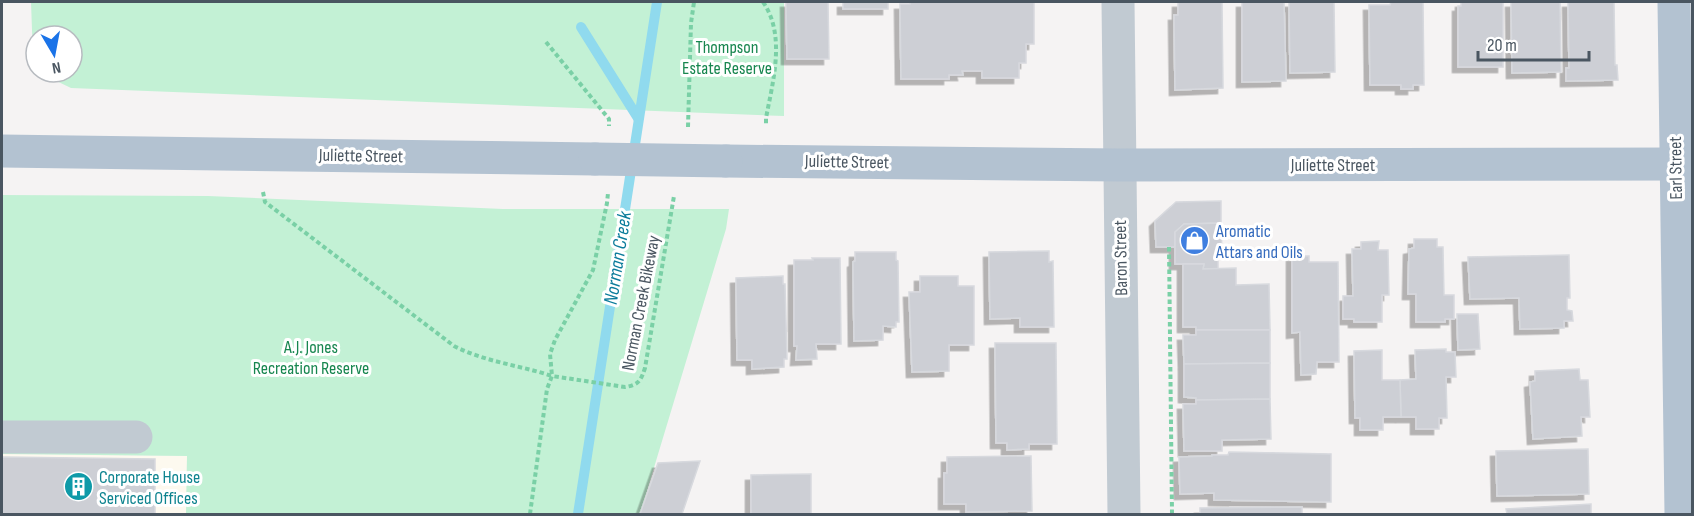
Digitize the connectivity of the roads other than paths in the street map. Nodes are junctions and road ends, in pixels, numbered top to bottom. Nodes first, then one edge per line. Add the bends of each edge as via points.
1 (1118, 2) edge
2 (1674, 2) edge
3 (2, 151) edge
4 (1684, 164) edge
5 (1120, 165) junction
6 (2, 437) edge
7 (136, 437) dead end
8 (1124, 514) edge
9 (1681, 514) edge

1 - 5 street, Baron Street
2 - 4 main road, Earl Street
3 - 5 main road, Juliette Street, bridge via 602,170 726,161
4 - 5 main road, Juliette Street
4 - 9 main road, Earl Street
5 - 8 street, Baron Street
6 - 7 street

